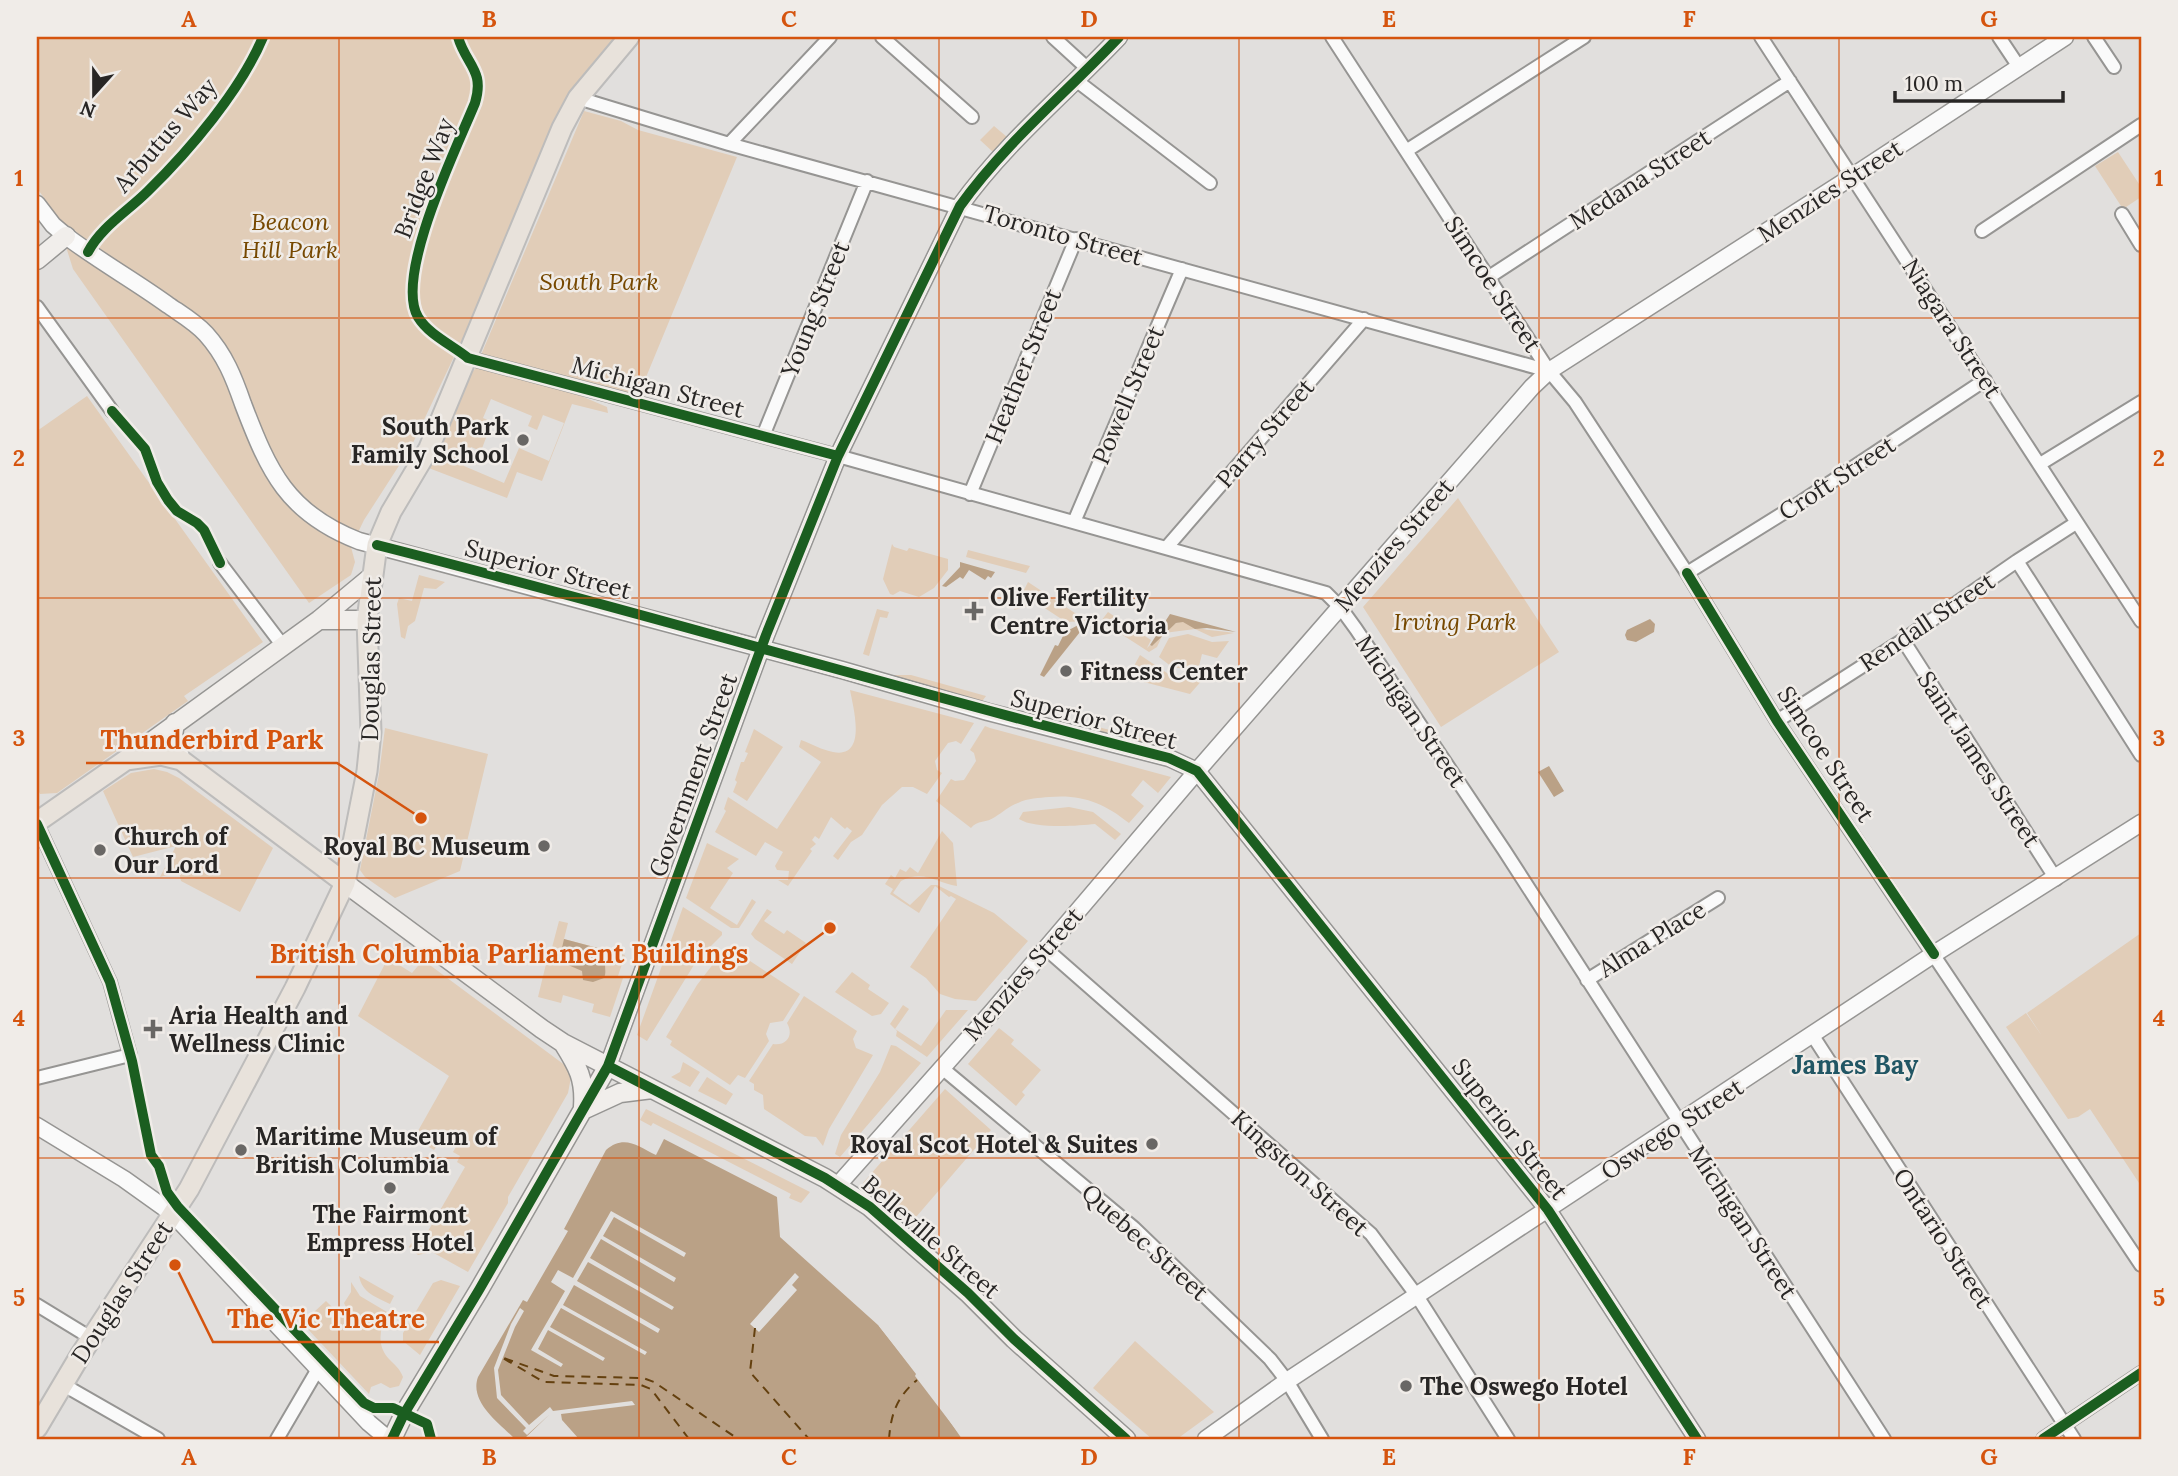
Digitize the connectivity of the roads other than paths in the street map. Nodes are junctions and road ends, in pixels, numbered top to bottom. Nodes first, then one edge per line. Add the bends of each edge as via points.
1 (629, 37) edge
2 (830, 37) edge
3 (882, 37) edge
4 (1053, 37) edge
5 (1119, 37) edge
6 (1332, 37) edge
7 (1584, 37) edge
8 (1761, 37) edge
9 (1999, 37) edge
10 (2065, 37) edge
11 (2094, 37) edge
12 (2019, 67) junction
13 (2114, 68) dead end
14 (1083, 75) junction
15 (1790, 81) junction
16 (578, 98) junction
17 (972, 117) dead end
18 (2141, 125) edge
19 (729, 144) junction
20 (1406, 151) junction
21 (1853, 176) junction
22 (867, 181) junction
23 (1210, 183) dead end
24 (37, 204) edge
25 (960, 206) junction
26 (2122, 214) dead end
27 (1982, 231) dead end
28 (66, 236) junction
29 (1076, 239) junction
30 (2141, 245) edge
31 (37, 260) edge
32 (1182, 269) junction
33 (1489, 277) junction
34 (37, 307) edge
35 (1364, 319) junction
36 (468, 358) junction
37 (1549, 371) junction
38 (1985, 380) junction
39 (2141, 402) edge
40 (112, 411) dead end
41 (763, 436) junction
42 (838, 456) junction
43 (2040, 464) junction
44 (970, 494) junction
45 (1074, 522) junction
46 (2076, 523) junction
47 (377, 545) junction
48 (1167, 547) junction
49 (2017, 561) junction
50 (220, 563) dead end
51 (1687, 573) junction
52 (371, 578) junction
53 (1340, 607) junction
54 (319, 620) junction
55 (368, 620) junction
56 (2141, 621) edge
57 (1903, 640) junction
58 (283, 646) junction
59 (761, 649) junction
60 (1777, 721) junction
61 (175, 723) junction
62 (2141, 755) edge
63 (126, 760) junction
64 (180, 760) junction
65 (1197, 771) junction
66 (37, 823) edge
67 (2141, 823) edge
68 (2056, 878) junction
69 (345, 883) junction
70 (1718, 898) dead end
71 (1045, 948) junction
72 (1934, 954) junction
73 (1587, 980) junction
74 (1813, 1035) junction
75 (563, 1043) junction
76 (608, 1066) junction
77 (942, 1068) junction
78 (37, 1078) edge
79 (652, 1089) junction
80 (583, 1110) junction
81 (1680, 1124) junction
82 (37, 1126) edge
83 (838, 1185) junction
84 (1548, 1210) junction
85 (173, 1214) junction
86 (2141, 1265) edge
87 (1417, 1296) junction
88 (37, 1305) edge
89 (91, 1338) junction
90 (318, 1369) junction
91 (2141, 1373) edge
92 (1287, 1381) junction
93 (62, 1384) junction
94 (2065, 1425) junction
95 (37, 1429) edge
96 (158, 1439) edge
97 (277, 1439) edge
98 (390, 1439) edge
99 (1126, 1439) edge
100 (1206, 1439) edge
101 (1322, 1439) edge
102 (1508, 1439) edge
103 (1697, 1439) edge
104 (1884, 1439) edge
105 (2043, 1439) edge
106 (2074, 1439) edge

1 - 16 main road, Douglas Street
2 - 19 street
3 - 17 street
4 - 14 street
5 - 14 street, Government Street
6 - 20 street, Simcoe Street
7 - 20 street
8 - 15 street, Niagara Street
9 - 12 street
10 - 12 street, Menzies Street
11 - 13 street
12 - 21 street, Menzies Street
14 - 23 street
14 - 25 street, Government Street via 1007,148
15 - 21 street, Niagara Street
15 - 33 street, Medana Street
16 - 19 street, Toronto Street
16 - 36 main road, Douglas Street
18 - 27 street
19 - 22 street, Toronto Street
20 - 33 street, Simcoe Street
21 - 37 street, Menzies Street
21 - 38 street, Niagara Street
22 - 25 street, Toronto Street
22 - 41 street, Young Street
24 - 28 street, Superior Street
25 - 29 street, Toronto Street
25 - 42 street, Government Street
26 - 30 street
28 - 31 main road
28 - 47 street, Superior Street via 205,332 230,369 261,450 284,489 326,527
29 - 32 street, Toronto Street
29 - 44 street, Heather Street
32 - 35 street, Toronto Street
32 - 45 street, Powell Street
33 - 37 street, Simcoe Street
34 - 40 street
35 - 37 street, Toronto Street
35 - 48 street, Parry Street
36 - 41 street, Michigan Street
36 - 47 main road, Douglas Street via 429,447
37 - 51 street, Simcoe Street via 1576,402
37 - 53 street, Menzies Street
38 - 43 street, Niagara Street
38 - 51 street, Croft Street
39 - 43 street
41 - 42 street, Michigan Street
42 - 44 street, Michigan Street
42 - 59 street, Government Street
43 - 46 street, Niagara Street
44 - 45 street, Michigan Street
45 - 48 street, Michigan Street
46 - 49 street, Rendall Street
46 - 56 street, Niagara Street
47 - 52 main road, Douglas Street
47 - 59 street, Superior Street
48 - 53 street, Michigan Street via 1326,593
49 - 57 street, Rendall Street
49 - 62 street
50 - 58 street
51 - 60 street, Simcoe Street
52 - 54 main road
52 - 55 main road, Douglas Street
53 - 65 street, Menzies Street
53 - 73 street, Michigan Street
54 - 55 main road
54 - 58 main road
55 - 69 main road, Douglas Street via 369,758
57 - 60 street, Rendall Street
57 - 68 street, Saint James Street
58 - 61 main road
59 - 65 street, Superior Street via 1169,758
59 - 76 street, Government Street
60 - 72 street, Simcoe Street
61 - 63 main road
61 - 64 main road via 173,736
63 - 64 main road via 161,755
63 - 66 main road
64 - 69 main road, Belleville Street
65 - 71 street, Menzies Street
65 - 84 street, Superior Street
66 - 78 street via 110,982 130,1055
67 - 68 street, Oswego Street
68 - 72 street, Oswego Street
69 - 75 main road, Belleville Street
69 - 85 main road, Douglas Street via 209,1154
70 - 73 street, Alma Place
71 - 77 street, Menzies Street
71 - 87 street, Kingston Street via 1371,1234
72 - 74 street, Oswego Street
72 - 86 street, Simcoe Street
73 - 81 street, Michigan Street
74 - 81 street, Oswego Street
74 - 94 street, Ontario Street
75 - 76 main road, Belleville Street
75 - 80 main road via 582,1077
76 - 79 main road, Belleville Street
76 - 80 main road, Government Street
77 - 83 street, Menzies Street
77 - 92 street, Quebec Street via 1134,1228 1270,1359
79 - 80 main road via 620,1093
79 - 83 main road, Belleville Street
80 - 98 main road, Government Street
81 - 84 street, Oswego Street
81 - 104 street, Michigan Street
82 - 85 street
83 - 99 main road, Belleville Street via 886,1219
84 - 87 street, Oswego Street
84 - 103 street, Superior Street
85 - 89 main road, Douglas Street
85 - 90 street
87 - 92 street, Oswego Street
87 - 102 street, Kingston Street
88 - 89 street
89 - 93 main road, Douglas Street
90 - 97 street
90 - 98 street
91 - 94 street
92 - 100 street, Oswego Street
92 - 101 street, Quebec Street
93 - 95 main road, Douglas Street
93 - 96 street
94 - 105 street
94 - 106 street, Ontario Street

